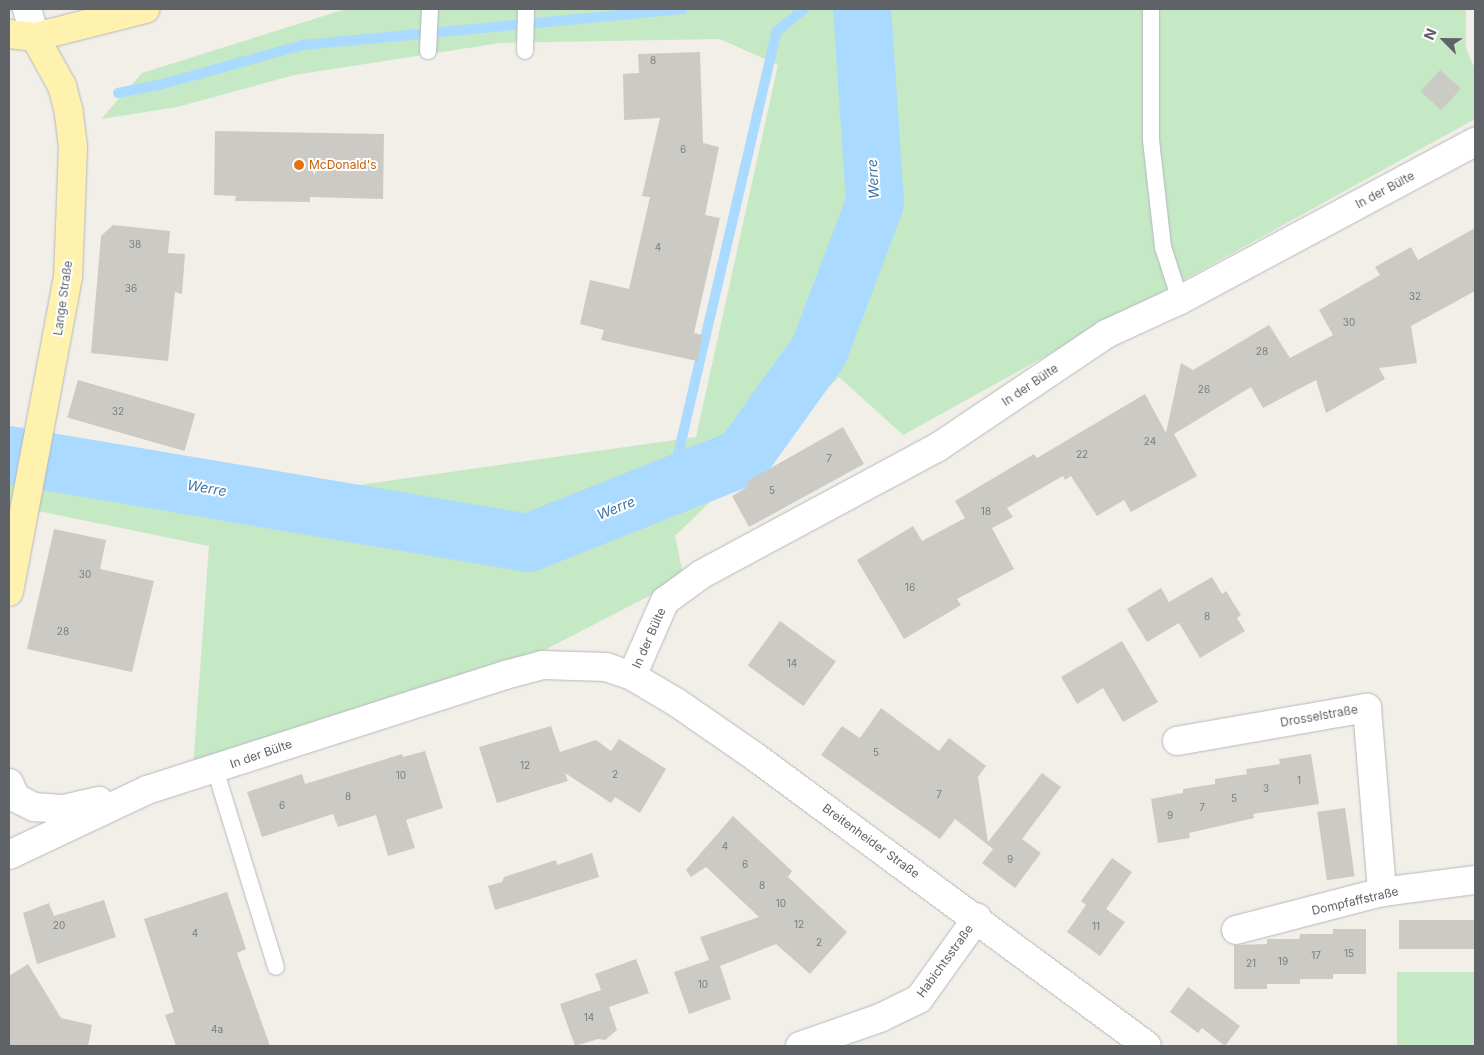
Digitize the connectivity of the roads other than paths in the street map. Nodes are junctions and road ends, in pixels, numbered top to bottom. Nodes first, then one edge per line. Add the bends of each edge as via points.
1 (27, 9) edge
2 (146, 9) edge
3 (1151, 9) edge
4 (430, 11) edge
5 (526, 12) edge
6 (22, 36) edge
7 (428, 51) dead end
8 (525, 52) dead end
9 (1475, 142) edge
10 (1180, 300) junction
11 (9, 592) edge
12 (580, 664) joint
13 (632, 676) junction
14 (1177, 741) dead end
15 (215, 769) junction
16 (9, 783) edge
17 (147, 790) junction
18 (9, 855) edge
19 (1475, 880) edge
20 (1382, 892) junction
21 (977, 918) junction
22 (1236, 930) dead end
23 (276, 967) dead end
24 (800, 1046) edge
25 (1147, 1046) edge

1 - 6 street, Lange Straße
2 - 6 main road
3 - 10 lane via 1151,140 1163,247
4 - 7 lane
5 - 8 lane
6 - 11 main road, Lange Straße via 66,103 73,147 68,277
9 - 10 street, In der Bülte
10 - 13 street, In der Bülte via 1106,334 938,446 702,574 665,602
12 - 13 street, Breitenheider Straße via 606,667
12 - 15 street, In der Bülte via 542,666 505,675
13 - 21 street, Breitenheider Straße via 754,756
14 - 20 street, Drosselstraße via 1367,708
15 - 17 street, In der Bülte
15 - 23 lane
16 - 17 street via 16,798 34,807 57,808
17 - 18 street, In der Bülte
19 - 20 street, Dompfaffstraße
20 - 22 street, Dompfaffstraße
21 - 24 street, Habichtsstraße via 920,999 880,1018
21 - 25 street, Breitenheider Straße

